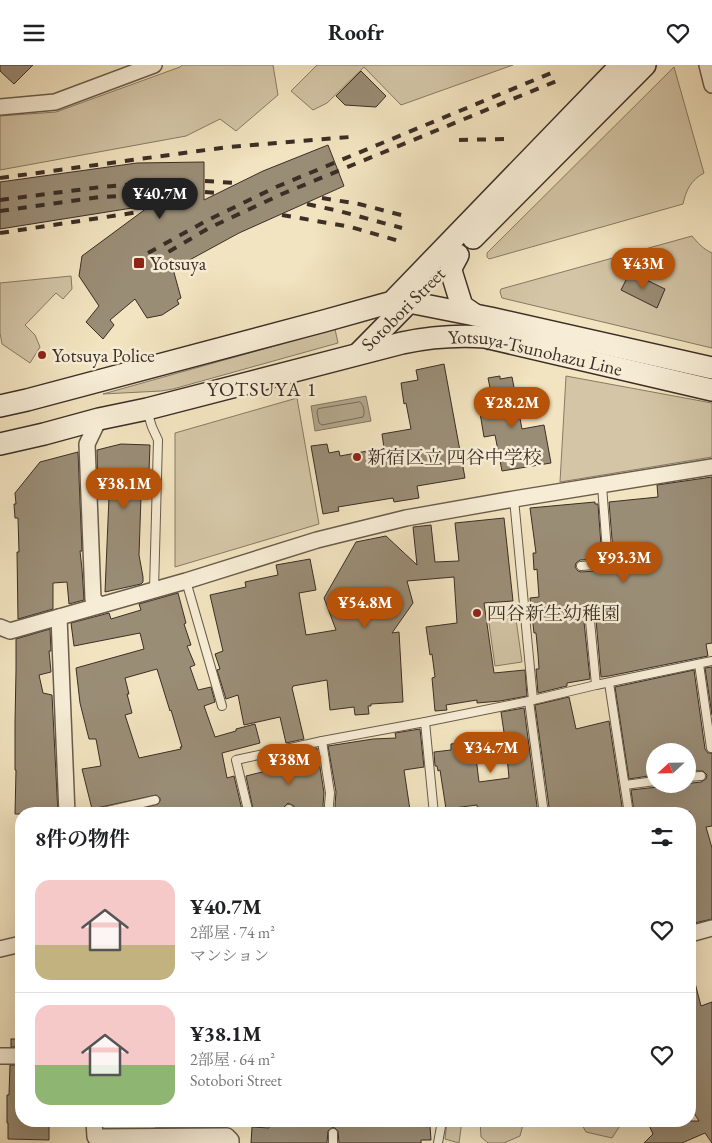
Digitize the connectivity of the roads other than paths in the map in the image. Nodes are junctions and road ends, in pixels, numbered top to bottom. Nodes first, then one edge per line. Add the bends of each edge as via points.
1 (154, 65) edge
2 (621, 65) edge
3 (646, 65) edge
4 (706, 65) edge
5 (712, 85) edge
6 (0, 107) edge
7 (458, 255) junction
8 (431, 261) junction
9 (426, 286) junction
10 (401, 302) junction
11 (435, 307) junction
12 (475, 315) junction
13 (485, 337) junction
14 (358, 354) junction
15 (712, 368) edge
16 (712, 390) edge
17 (0, 406) edge
18 (147, 409) junction
19 (99, 419) junction
20 (0, 444) edge
21 (712, 467) edge
22 (602, 486) junction
23 (514, 499) junction
24 (581, 565) dead end
25 (186, 581) junction
26 (154, 590) junction
27 (100, 605) junction
28 (59, 617) junction
29 (590, 621) dead end
30 (0, 627) edge
31 (712, 661) edge
32 (699, 664) junction
33 (608, 683) junction
34 (596, 685) junction
35 (531, 701) junction
36 (222, 706) dead end
37 (425, 722) junction
38 (322, 741) junction
39 (711, 748) edge
40 (696, 776) edge
41 (701, 776) dead end
42 (646, 782) edge
43 (625, 785) junction
44 (155, 800) dead end
45 (67, 807) edge
46 (124, 807) edge
47 (246, 807) edge
48 (328, 807) edge
49 (433, 807) edge
50 (543, 807) edge
51 (628, 807) edge
52 (712, 928) edge
53 (696, 932) edge
54 (15, 945) edge
55 (0, 949) edge
56 (0, 1056) edge
57 (15, 1056) edge
58 (94, 1127) edge
59 (441, 1127) edge
60 (332, 1133) dead end
61 (231, 1143) edge
62 (333, 1143) edge
63 (438, 1143) edge

1 - 6 street via 55,102
2 - 8 main road, Sotobori Street
3 - 7 main road, Sotobori Street
4 - 5 street
7 - 9 main road, Sotobori Street
7 - 12 main road via 451,268 452,274 462,306
8 - 9 main road
8 - 10 main road, Sotobori Street
9 - 10 main road, Sotobori Street
9 - 11 main road
10 - 11 main road, Yotsuya-Tsunohazu Line
10 - 14 main road, Sotobori Street
10 - 17 main road, Sotobori Street
11 - 12 main road, Yotsuya-Tsunohazu Line
11 - 13 main road via 460,326
12 - 15 main road, Yotsuya-Tsunohazu Line
13 - 14 main road, Yotsuya-Tsunohazu Line via 424,338
13 - 16 main road, Yotsuya-Tsunohazu Line
14 - 18 main road, Sotobori Street
18 - 19 main road, Sotobori Street
18 - 26 lane via 158,440
19 - 20 main road, Sotobori Street
19 - 27 street via 87,444 93,599
21 - 22 street
22 - 23 street
22 - 24 lane via 608,564
23 - 25 street via 397,520 317,540
23 - 35 lane
25 - 26 street
25 - 36 lane
26 - 27 street
27 - 28 street
28 - 30 street via 10,631
28 - 45 street
29 - 34 lane
31 - 32 lane
32 - 33 lane
32 - 39 lane
33 - 34 lane
33 - 43 lane
34 - 35 lane
35 - 37 lane
35 - 50 lane
37 - 38 lane
37 - 49 lane
38 - 47 lane via 236,759
38 - 48 lane via 330,793
40 - 41 lane
42 - 43 lane
43 - 51 lane
44 - 46 lane
52 - 53 street
54 - 55 street
56 - 57 street
58 - 61 street via 95,1137 227,1136
59 - 63 lane
60 - 62 lane

